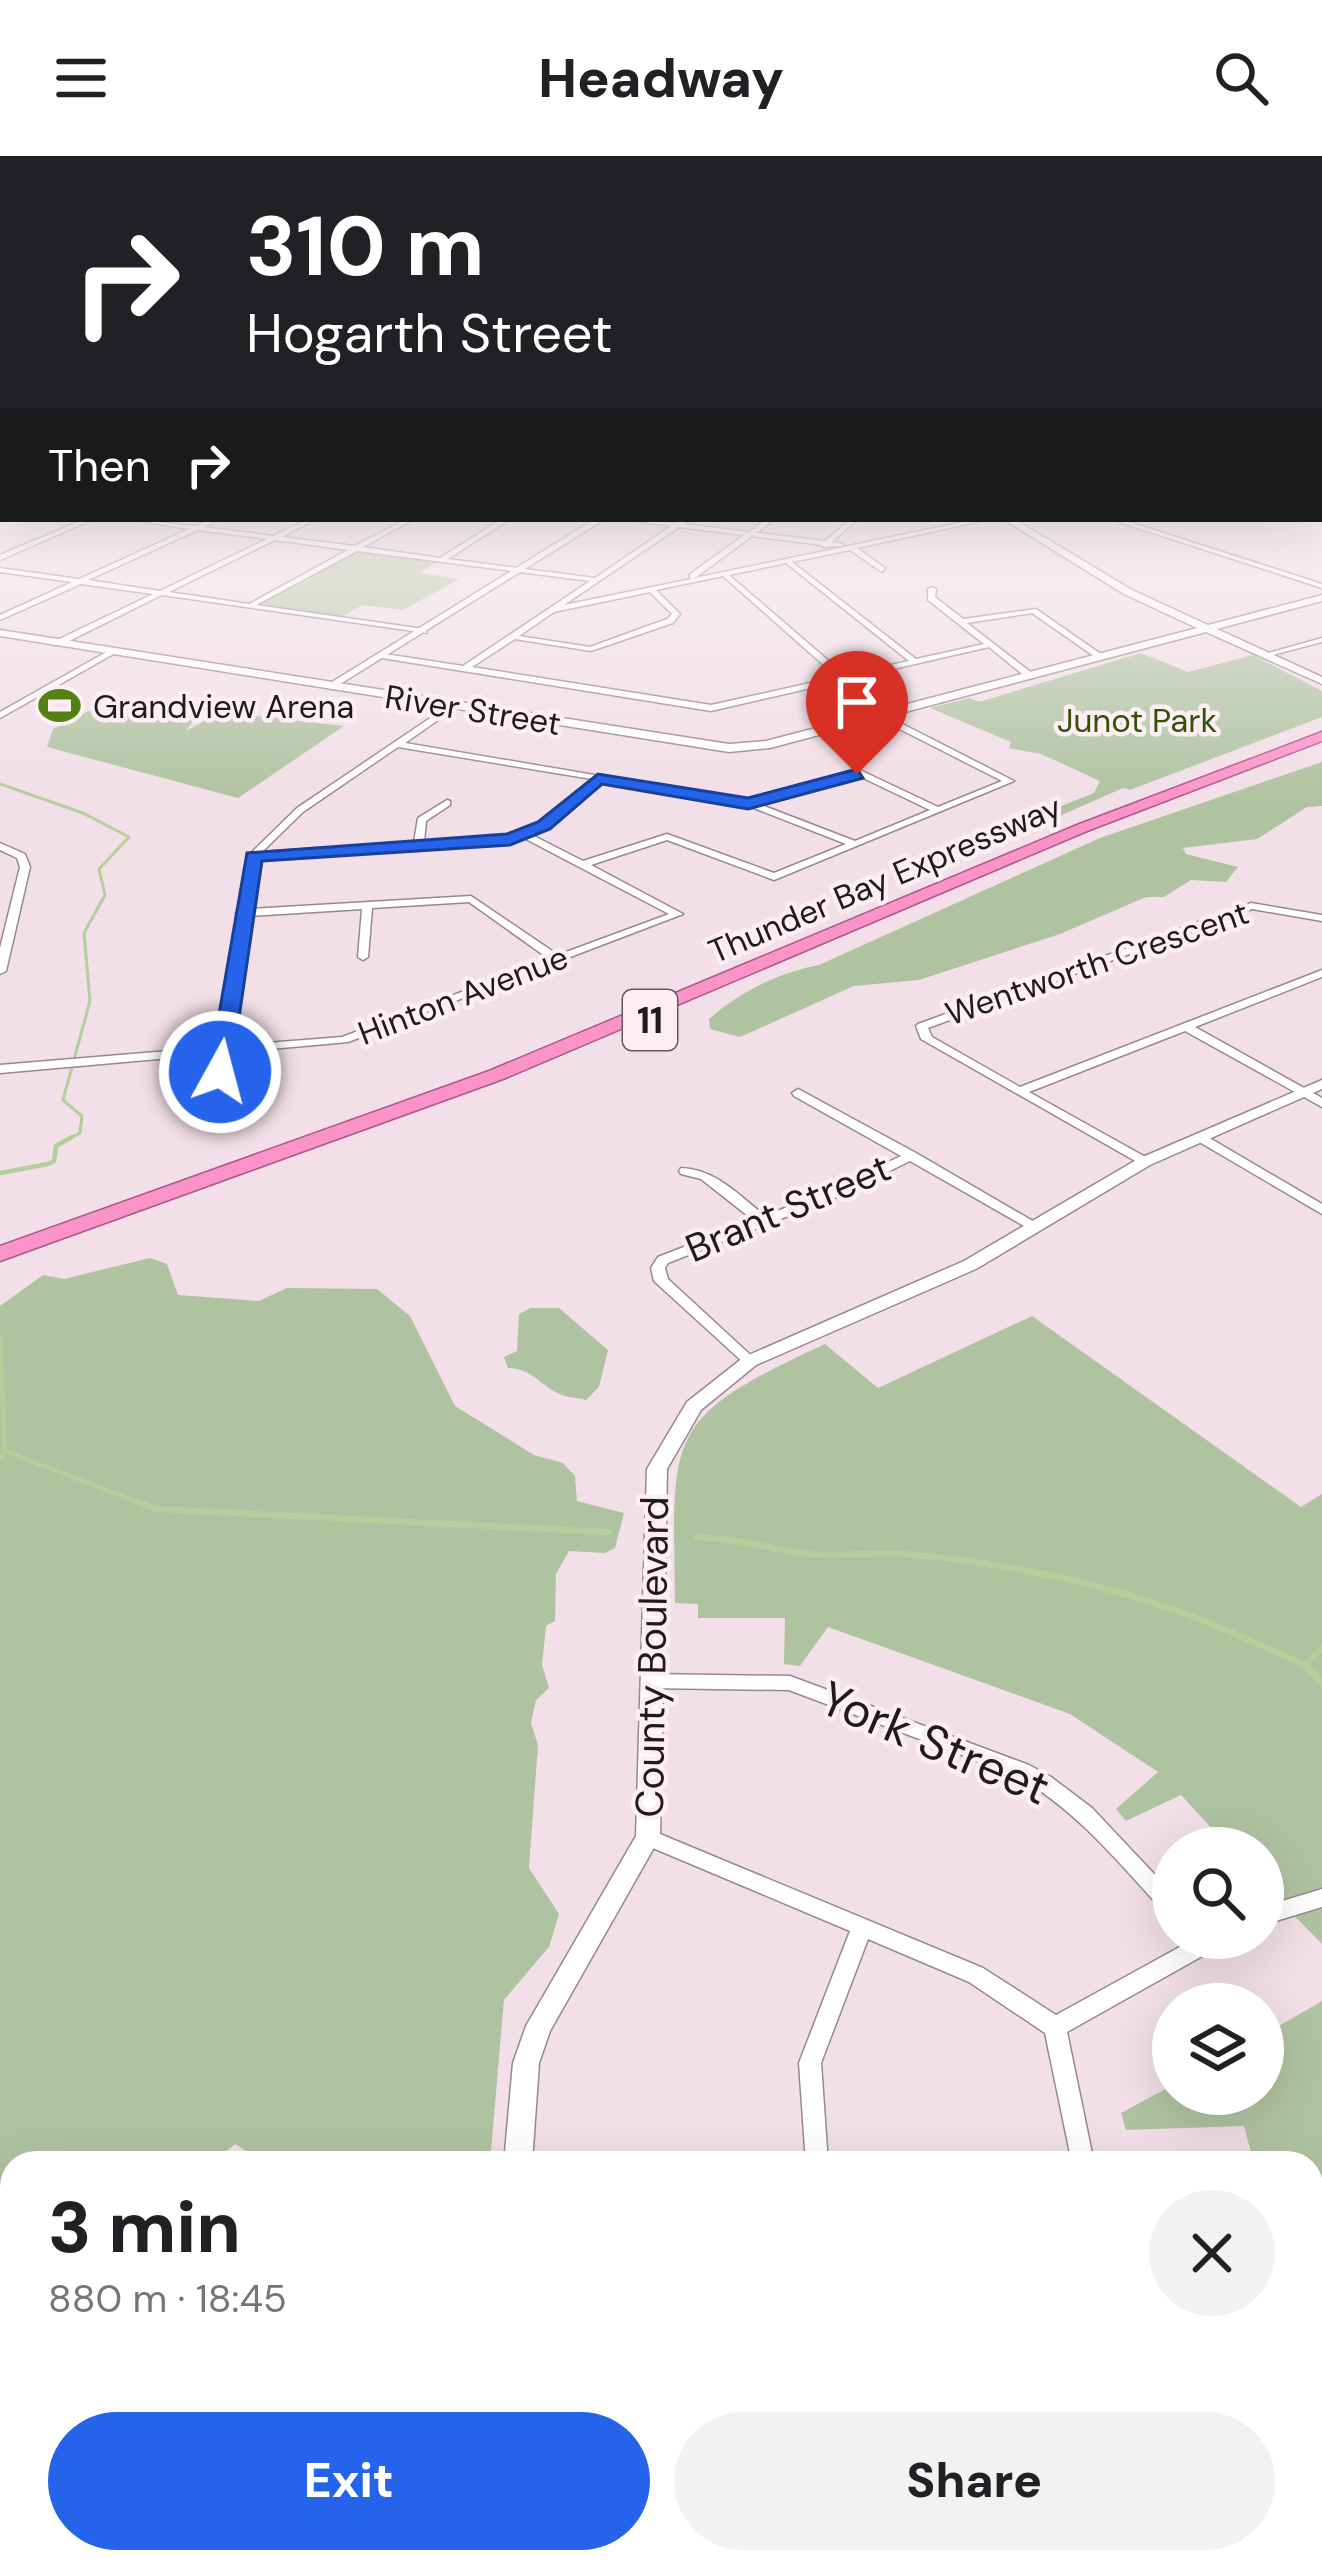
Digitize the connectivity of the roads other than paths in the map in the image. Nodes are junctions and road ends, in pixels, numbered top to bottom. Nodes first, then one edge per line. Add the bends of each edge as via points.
1 (43, 576) edge
2 (93, 576) edge
3 (195, 576) edge
4 (306, 576) edge
5 (515, 576) edge
6 (556, 576) edge
7 (601, 576) edge
8 (694, 576) edge
9 (715, 576) edge
10 (726, 576) edge
11 (806, 576) edge
12 (1102, 576) edge
13 (1290, 576) edge
14 (595, 580) junction
15 (82, 581) junction
16 (685, 582) junction
17 (1322, 586) edge
18 (651, 589) junction
19 (932, 590) dead end
20 (161, 592) junction
21 (1322, 598) edge
22 (252, 604) junction
23 (552, 610) junction
24 (0, 618) edge
25 (959, 622) junction
26 (1208, 628) junction
27 (424, 632) junction
28 (0, 633) edge
29 (518, 638) junction
30 (1322, 640) edge
31 (58, 643) junction
32 (988, 645) junction
33 (113, 652) junction
34 (1263, 652) junction
35 (385, 656) junction
36 (1101, 656) junction
37 (913, 660) junction
38 (466, 669) junction
39 (1030, 676) junction
40 (843, 678) junction
41 (1320, 679) edge
42 (329, 687) junction
43 (451, 707) junction
44 (0, 715) edge
45 (879, 715) junction
46 (1322, 732) edge
47 (397, 744) junction
48 (1322, 748) edge
49 (1282, 755) junction
50 (598, 779) junction
51 (447, 803) dead end
52 (748, 803) junction
53 (938, 810) junction
54 (526, 836) junction
55 (855, 844) junction
56 (0, 846) edge
57 (418, 848) junction
58 (254, 856) junction
59 (581, 865) junction
60 (367, 906) junction
61 (241, 913) junction
62 (1322, 919) edge
63 (364, 957) dead end
64 (556, 959) junction
65 (0, 971) edge
66 (1322, 974) edge
67 (1190, 1029) junction
68 (222, 1047) junction
69 (0, 1069) edge
70 (225, 1080) dead end
71 (1322, 1084) edge
72 (1020, 1091) junction
73 (1302, 1092) junction
74 (798, 1093) dead end
75 (1322, 1103) edge
76 (1201, 1136) junction
77 (911, 1156) junction
78 (1144, 1162) junction
79 (686, 1171) dead end
80 (1322, 1210) edge
81 (763, 1221) junction
82 (1036, 1227) junction
83 (0, 1254) edge
84 (0, 1264) edge
85 (749, 1361) junction
86 (650, 1681) junction
87 (648, 1837) junction
88 (1152, 1885) edge
89 (1322, 1898) edge
90 (1284, 1910) edge
91 (861, 1929) junction
92 (1174, 1959) edge
93 (1055, 2027) junction
94 (519, 2151) edge
95 (816, 2151) edge
96 (1081, 2151) edge

1 - 15 street
2 - 15 street
3 - 20 street
4 - 22 street
5 - 27 street
6 - 14 street
7 - 14 street
8 - 16 street
9 - 16 street
10 - 40 street
11 - 37 street
12 - 26 main road
13 - 17 street
14 - 23 street
15 - 20 street
15 - 24 street
16 - 18 street
18 - 23 street
18 - 29 street via 676,614 670,621 591,649
19 - 25 street
20 - 22 street
20 - 31 street
21 - 26 main road
22 - 27 street
23 - 29 street
25 - 32 street
25 - 36 street via 1033,611
26 - 34 main road
26 - 36 main road
27 - 35 street
28 - 31 main road, River Street
29 - 38 street
30 - 34 street
31 - 33 main road, River Street
32 - 37 street
32 - 39 street
33 - 42 main road, River Street
33 - 44 street
34 - 41 main road
35 - 38 street
35 - 42 street
36 - 39 main road
37 - 40 street
38 - 40 street via 711,708
39 - 45 main road
42 - 43 main road, River Street
43 - 45 main road, River Street via 733,748
43 - 47 street
45 - 53 street via 1009,778
46 - 49 highway, Thunder Bay Expressway / 11
47 - 50 street
47 - 58 street via 300,810
48 - 49 highway
49 - 83 highway, Thunder Bay Expressway / 11 via 496,1075
49 - 84 highway, Thunder Bay Expressway / 11 via 508,1079
50 - 52 street
50 - 54 street
51 - 57 street via 421,820
52 - 53 street via 862,774
52 - 55 street
53 - 55 street
54 - 57 street
54 - 59 street, Hinton Avenue
55 - 59 street via 774,877 668,837
56 - 65 street via 25,867
57 - 58 street
58 - 61 street
59 - 64 street, Hinton Avenue via 678,914
60 - 61 street
60 - 63 street
60 - 64 street via 476,899
61 - 68 street
62 - 72 street, Wentworth Crescent via 1251,906 922,1026 926,1040
64 - 68 street, Hinton Avenue via 352,1038
66 - 67 street
67 - 72 street
67 - 73 street
68 - 69 street, Hinton Avenue
68 - 70 street
71 - 73 street, County Boulevard
72 - 78 street, Wentworth Crescent
73 - 75 street
73 - 76 street, County Boulevard
74 - 77 street
76 - 78 street, County Boulevard
76 - 80 street
77 - 81 street, Brant Street
77 - 82 street
78 - 82 street, County Boulevard
79 - 81 street via 706,1176
81 - 85 street, Brant Street via 658,1268 661,1281
82 - 85 street, County Boulevard
85 - 86 street, County Boulevard via 694,1406 662,1452
86 - 87 street, County Boulevard
86 - 88 street, York Street via 790,1684 1022,1770 1079,1807
87 - 91 street
87 - 94 street, County Boulevard via 538,2026 526,2062
89 - 90 street
91 - 93 street via 976,1975
91 - 95 street via 810,2063
92 - 93 street
93 - 96 street

